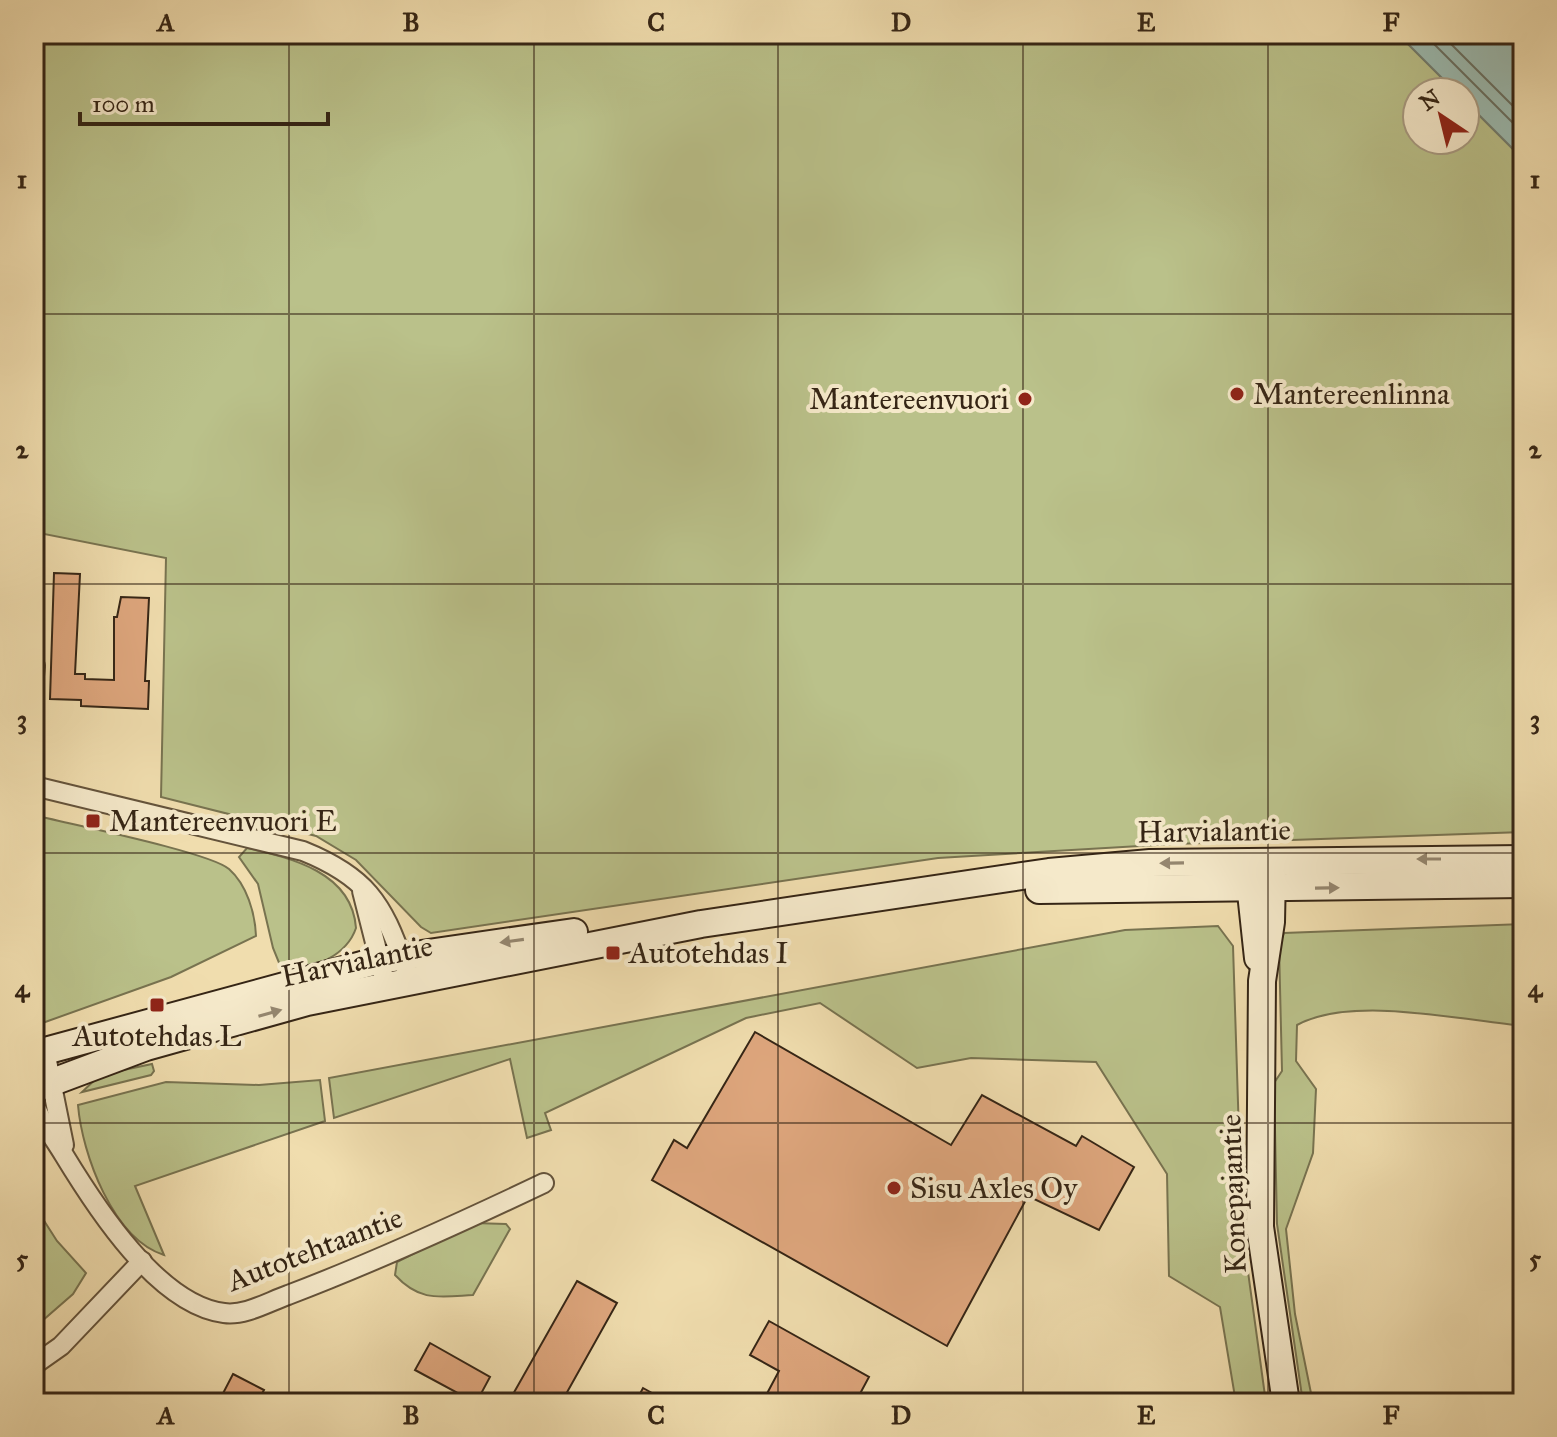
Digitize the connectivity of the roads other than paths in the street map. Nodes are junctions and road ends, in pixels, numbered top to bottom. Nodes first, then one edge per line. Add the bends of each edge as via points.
1 (35, 666) edge
2 (34, 676) edge
3 (34, 786) edge
4 (1523, 859) edge
5 (1261, 862) junction
6 (1523, 884) edge
7 (1261, 889) junction
8 (908, 893) junction
9 (394, 972) junction
10 (39, 1052) edge
11 (40, 1092) edge
12 (67, 1159) junction
13 (544, 1183) dead end
14 (142, 1261) junction
15 (34, 1365) edge
16 (1286, 1403) edge

1 - 2 street
3 - 9 street via 303,851 337,864 375,897 389,919
4 -> 5 main road, Harvialantie
5 - 7 main road, Konepajantie
5 -> 8 main road, Harvialantie via 1150,863
7 -> 6 main road, Harvialantie
7 - 8 main road, Harvialantie
7 - 16 main road, Konepajantie via 1260,1227
8 - 9 main road, Harvialantie via 701,924 600,928
9 - 10 main road, Harvialantie
11 -> 9 main road, Harvialantie via 146,1047
10 - 11 street, Autotehtaantie
11 - 12 street, Autotehtaantie
11 - 12 street, Autotehtaantie
12 - 14 street, Autotehtaantie via 107,1224
13 - 14 street, Autotehtaantie via 326,1281 247,1310 226,1314 202,1307
14 - 15 street via 61,1346

